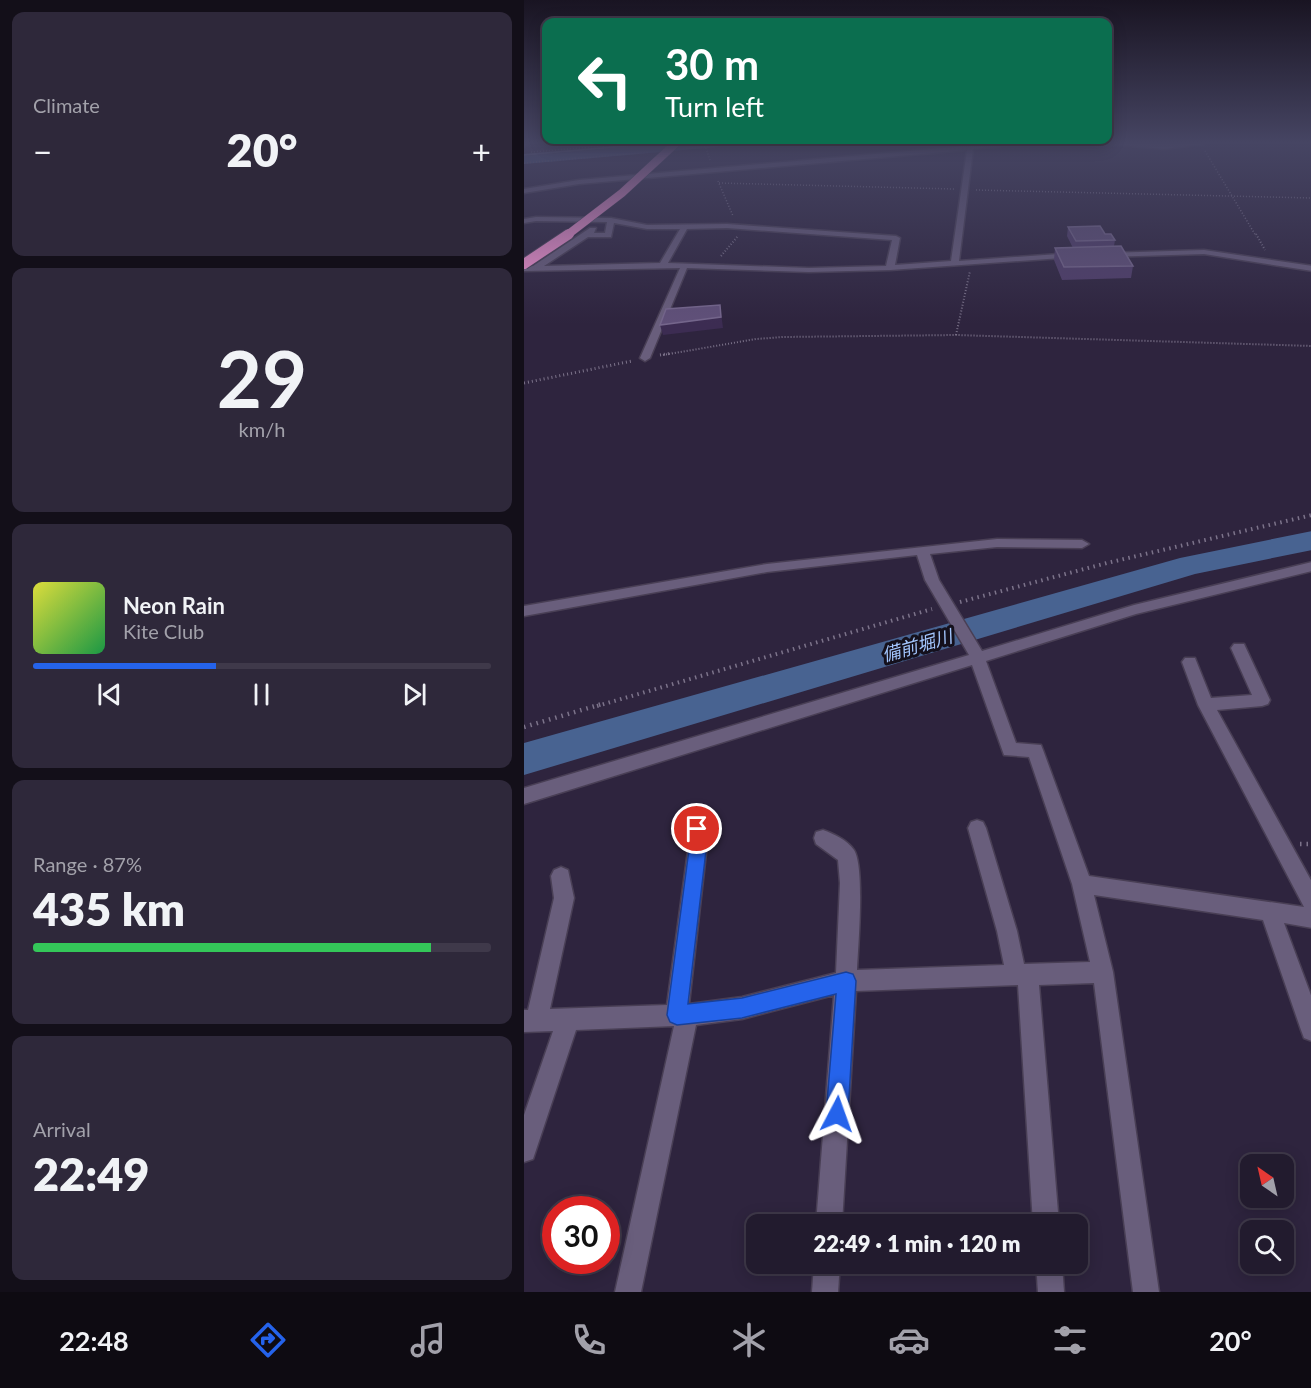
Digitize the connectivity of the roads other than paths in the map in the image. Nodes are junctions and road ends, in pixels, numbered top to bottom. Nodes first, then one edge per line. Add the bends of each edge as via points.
1 (596, 203) edge
2 (611, 203) edge
3 (963, 203) edge
4 (589, 220) junction
5 (611, 220) junction
6 (524, 221) edge
7 (685, 226) junction
8 (586, 235) junction
9 (524, 252) edge
10 (1081, 255) edge
11 (1092, 255) edge
12 (955, 263) junction
13 (524, 264) edge
14 (663, 265) junction
15 (684, 267) junction
16 (890, 268) junction
17 (524, 269) edge
18 (535, 269) junction
19 (1312, 269) edge
20 (524, 276) edge
21 (645, 358) road end
22 (1082, 544) dead end
23 (922, 550) junction
24 (1312, 566) edge
25 (524, 611) edge
26 (1239, 648) dead end
27 (977, 656) junction
28 (1190, 662) dead end
29 (1206, 705) junction
30 (524, 795) edge
31 (692, 824) dead end
32 (977, 828) dead end
33 (823, 838) dead end
34 (561, 876) dead end
35 (1082, 884) junction
36 (1312, 902) edge
37 (1270, 912) junction
38 (1312, 918) edge
39 (1103, 972) junction
40 (1022, 975) junction
41 (846, 981) junction
42 (682, 1015) junction
43 (568, 1020) junction
44 (530, 1021) edge
45 (1312, 1030) edge
46 (524, 1150) edge
47 (830, 1214) edge
48 (1045, 1214) edge
49 (826, 1274) edge
50 (1050, 1274) edge
51 (628, 1292) edge
52 (825, 1292) edge
53 (1051, 1292) edge
54 (1146, 1292) edge

1 - 9 highway
2 - 13 highway, bridge
3 - 12 street
4 - 5 street
4 - 6 street
4 - 8 street via 596,227
5 - 7 street via 647,227
5 - 8 street via 608,235
7 - 14 street
7 - 16 street via 896,238
8 - 18 street
10 - 12 street
11 - 19 street via 1204,252
12 - 16 street
14 - 15 street
14 - 18 street
15 - 16 street
15 - 21 street
17 - 18 street
18 - 20 street
22 - 23 street via 997,543
23 - 25 street via 767,568
23 - 27 street via 932,580
24 - 27 street via 1134,609
26 - 29 street via 1262,700
27 - 30 street
27 - 35 street via 1010,750 1035,750
28 - 29 street
29 - 36 street
31 - 42 street via 699,835
32 - 40 street
33 - 41 street via 847,856 850,883
34 - 44 street via 564,898
35 - 37 street
35 - 39 street
37 - 38 street
37 - 45 street
39 - 40 street
39 - 54 street
40 - 41 street
40 - 48 street
41 - 42 street via 742,1008
41 - 47 street
42 - 43 street
42 - 51 street
43 - 44 street
43 - 46 street
49 - 52 street
50 - 53 street

